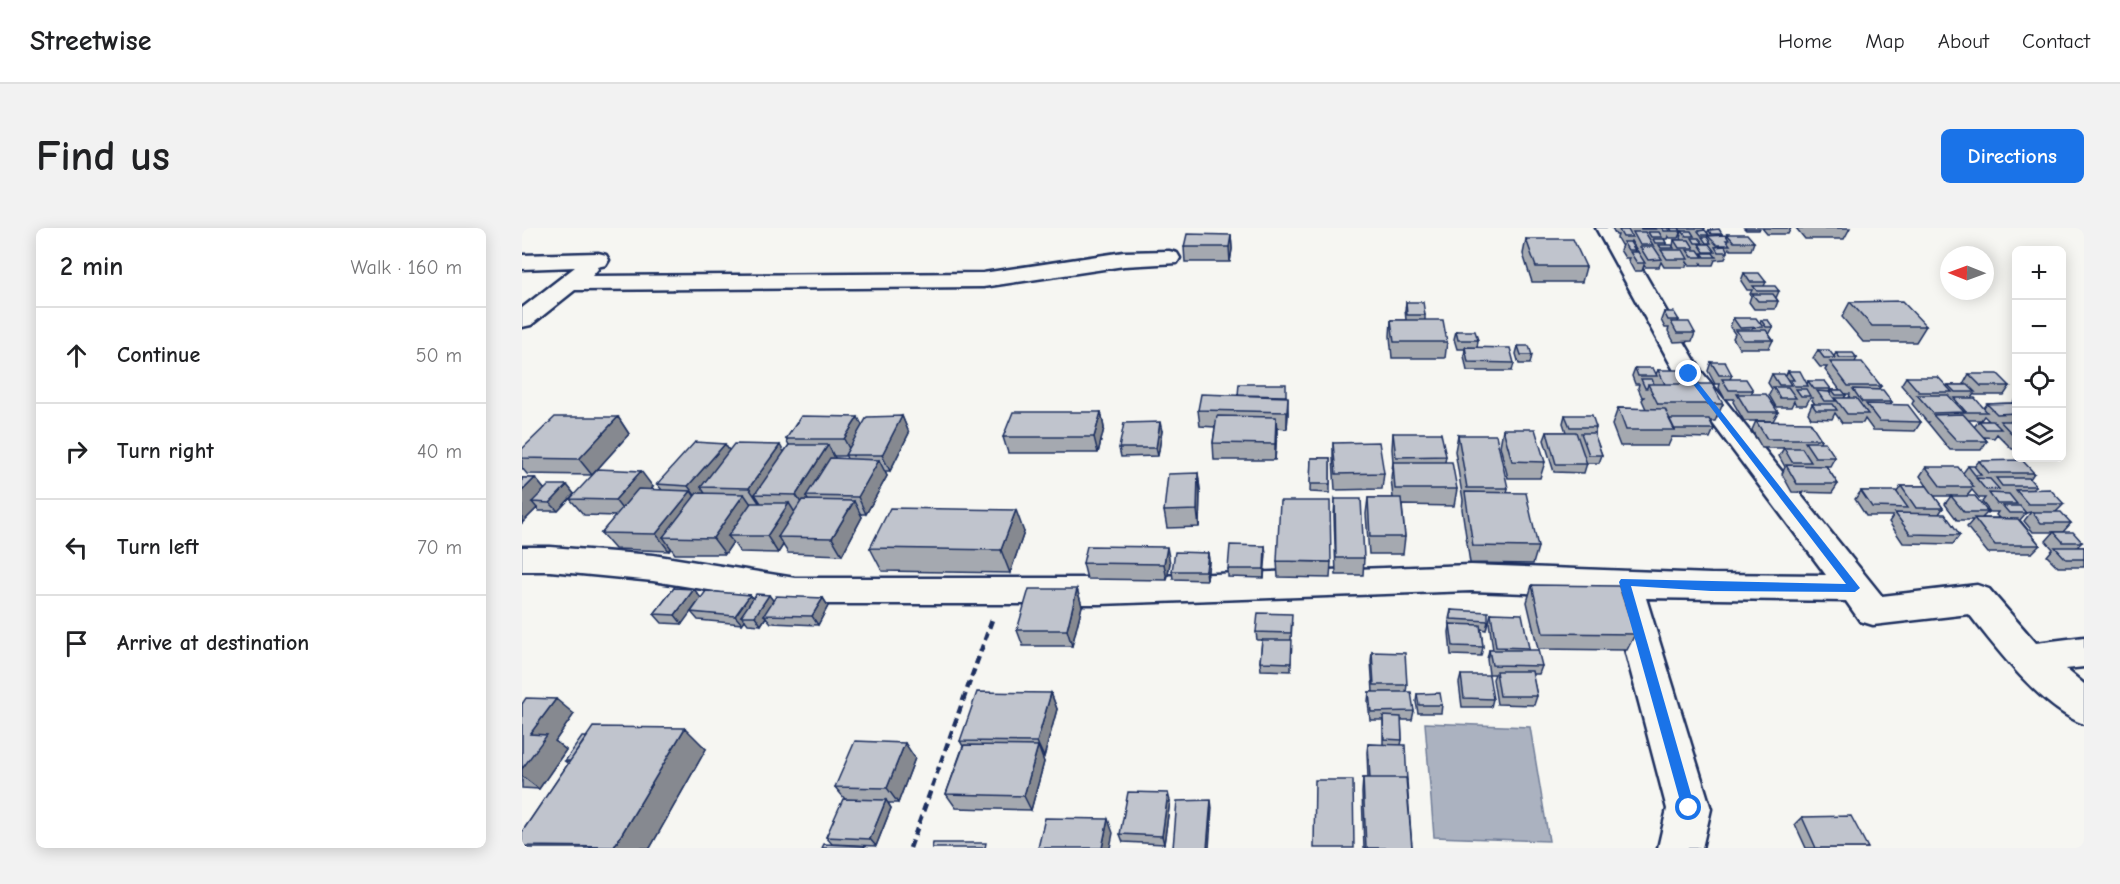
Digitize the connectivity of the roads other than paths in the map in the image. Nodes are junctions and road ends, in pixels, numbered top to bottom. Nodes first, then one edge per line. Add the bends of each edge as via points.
1 (1607, 228) edge
2 (1169, 258) dead end
3 (522, 262) edge
4 (569, 283) junction
5 (522, 320) edge
6 (522, 559) edge
7 (1624, 582) junction
8 (1855, 588) junction
9 (2084, 652) edge
10 (2027, 659) junction
11 (2084, 707) edge
12 (1680, 848) edge

1 - 8 street via 1689,374
2 - 4 street via 1125,259 983,280
3 - 4 street via 598,260
4 - 5 street
6 - 7 street via 653,568 795,591 1001,593 1471,578
7 - 8 street
7 - 12 street via 1689,808
8 - 10 street via 1873,611 1977,599
9 - 10 street
10 - 11 street

